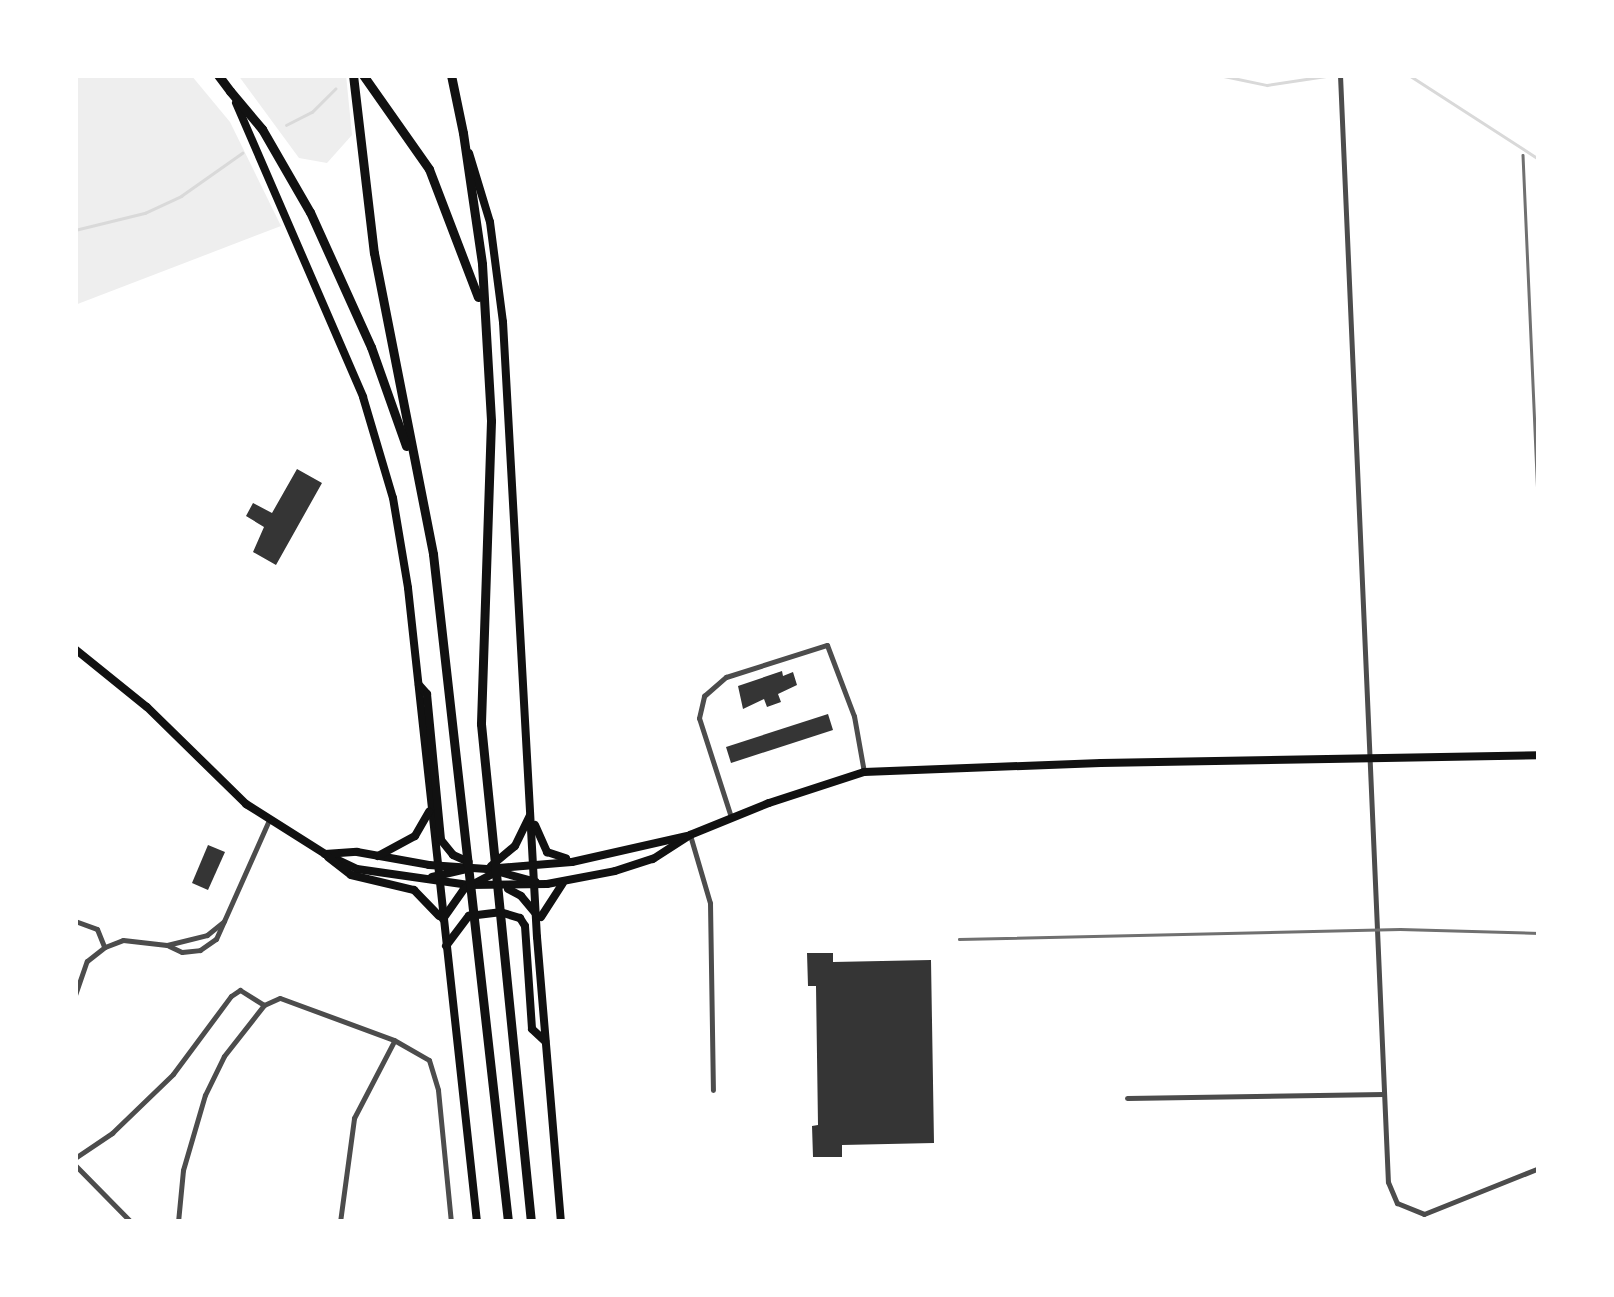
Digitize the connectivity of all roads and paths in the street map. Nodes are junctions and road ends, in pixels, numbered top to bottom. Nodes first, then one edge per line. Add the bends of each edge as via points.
1 (218, 75) edge
2 (353, 75) edge
3 (364, 75) edge
4 (451, 75) edge
5 (1340, 75) edge
6 (230, 91) junction
7 (462, 133) junction
8 (482, 309) junction
9 (418, 477) junction
10 (75, 649) edge
11 (419, 685) junction
12 (1539, 755) edge
13 (1373, 756) junction
14 (864, 772) junction
15 (430, 807) junction
16 (531, 810) junction
17 (732, 818) junction
18 (269, 820) junction
19 (690, 835) junction
20 (650, 841) junction
21 (325, 854) junction
22 (376, 857) junction
23 (534, 865) junction
24 (482, 868) junction
25 (503, 869) junction
26 (456, 872) junction
27 (437, 875) junction
28 (479, 880) junction
29 (564, 882) junction
30 (534, 883) junction
31 (469, 885) junction
32 (501, 886) junction
33 (538, 915) junction
34 (441, 920) junction
35 (75, 922) edge
36 (224, 922) junction
37 (537, 926) junction
38 (167, 945) junction
39 (104, 947) junction
40 (446, 947) junction
41 (75, 995) edge
42 (264, 1005) junction
43 (394, 1040) junction
44 (544, 1041) junction
45 (713, 1090) dead end
46 (1384, 1094) junction
47 (1127, 1098) dead end
48 (75, 1162) edge
49 (1539, 1168) edge
50 (131, 1222) edge
51 (178, 1222) edge
52 (340, 1222) edge
53 (450, 1222) edge
54 (477, 1222) edge
55 (508, 1222) edge
56 (531, 1222) edge
57 (561, 1222) edge

1 - 6 highway
2 - 9 highway via 374,252
3 - 8 highway via 428,169
4 - 7 highway
5 - 13 street
6 - 9 highway via 262,130 310,212 371,347
6 - 11 main road via 277,188 376,435 400,535
7 - 8 highway via 482,264
7 - 16 main road via 490,222 503,322
8 - 56 highway via 491,421 480,686
9 - 55 highway via 433,554
10 - 18 main road
11 - 15 main road
11 - 24 main road via 427,694 441,840 453,855
12 - 13 main road
13 - 14 main road
13 - 46 street
14 - 17 main road
14 - 17 street via 854,716 827,645 726,677 704,696 698,718
15 - 22 main road via 415,836
15 - 27 main road
16 - 20 main road via 538,838 560,858
16 - 23 main road
16 - 24 main road via 508,854
17 - 19 main road
18 - 21 main road
18 - 36 street
19 - 20 main road
19 - 29 main road via 652,859
19 - 45 street via 710,903
20 - 23 main road via 584,860
21 - 22 main road
21 - 27 main road via 356,869 424,880
21 - 34 main road via 351,875 414,890
22 - 27 main road
23 - 25 main road
23 - 30 main road
24 - 25 main road
24 - 26 main road
24 - 27 main road
25 - 28 main road
25 - 30 main road
26 - 27 main road
26 - 28 main road
27 - 31 main road
27 - 34 main road
28 - 31 main road
28 - 32 main road
29 - 30 main road
29 - 37 main road
30 - 32 main road
30 - 33 main road
31 - 32 main road
31 - 34 main road
32 - 33 main road
33 - 37 main road
34 - 40 main road
35 - 39 street via 97,929
36 - 38 street via 207,935
36 - 38 street via 216,940 200,950
37 - 44 main road
38 - 39 street via 122,940
39 - 41 street via 87,961
40 - 44 main road via 469,916 500,912 520,918 532,1029
40 - 54 main road
42 - 43 street via 280,998
42 - 48 street via 240,990 232,996 173,1074
42 - 51 street via 224,1056 205,1095 183,1170
43 - 52 street via 354,1118
43 - 53 street via 422,1053 434,1068
44 - 57 main road
46 - 47 street
46 - 49 street via 1388,1182 1406,1208 1424,1214
48 - 50 street

